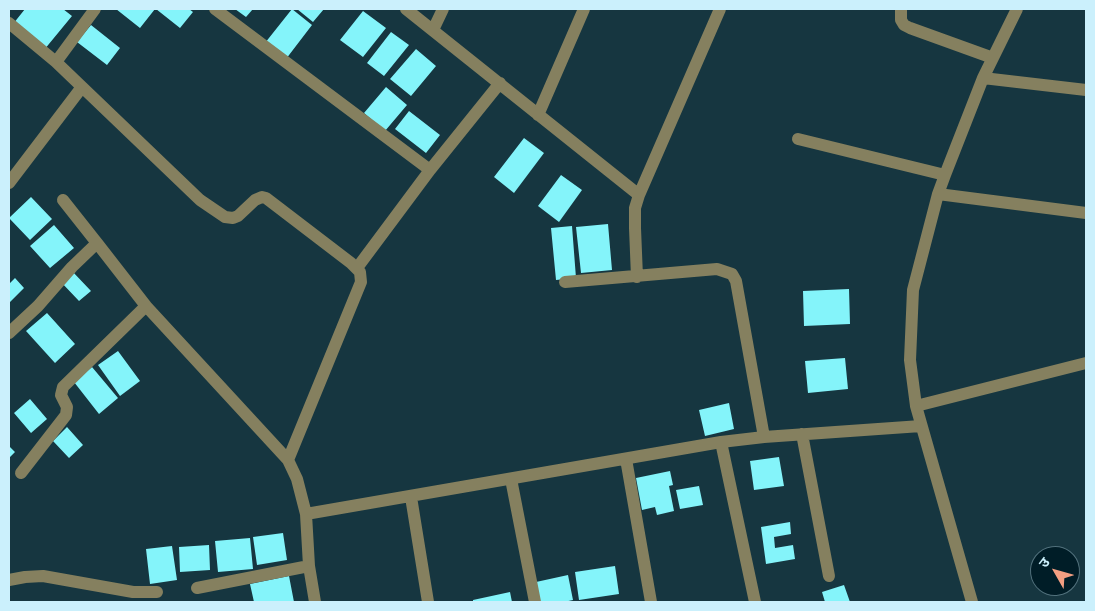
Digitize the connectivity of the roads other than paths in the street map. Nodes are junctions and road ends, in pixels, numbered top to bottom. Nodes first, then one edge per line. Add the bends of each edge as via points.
1 (95, 9) edge
2 (215, 9) edge
3 (406, 9) edge
4 (443, 9) edge
5 (584, 9) edge
6 (720, 9) edge
7 (901, 9) edge
8 (1017, 9) edge
9 (9, 23) edge
10 (433, 30) junction
11 (992, 58) junction
12 (56, 62) junction
13 (983, 78) junction
14 (500, 83) junction
15 (82, 87) junction
16 (1086, 90) edge
17 (538, 115) junction
18 (798, 139) dead end
19 (430, 170) junction
20 (945, 175) junction
21 (9, 182) edge
22 (639, 194) junction
23 (938, 194) junction
24 (63, 200) dead end
25 (1086, 213) edge
26 (97, 244) junction
27 (356, 268) junction
28 (637, 277) junction
29 (565, 282) dead end
30 (146, 306) junction
31 (9, 333) edge
32 (1086, 363) edge
33 (916, 406) junction
34 (921, 426) junction
35 (802, 434) junction
36 (764, 437) junction
37 (721, 442) junction
38 (626, 459) junction
39 (288, 460) junction
40 (20, 473) dead end
41 (511, 479) junction
42 (411, 496) junction
43 (306, 514) junction
44 (309, 566) junction
45 (829, 576) dead end
46 (9, 580) edge
47 (197, 588) dead end
48 (156, 592) dead end
49 (315, 602) edge
50 (428, 602) edge
51 (535, 602) edge
52 (651, 602) edge
53 (755, 602) edge
54 (972, 602) edge

1 - 12 street
2 - 19 street
3 - 10 street
4 - 10 street
5 - 17 street
6 - 22 street
7 - 11 street via 904,25
8 - 11 street
9 - 12 street
10 - 14 street
11 - 13 street
12 - 15 street
13 - 16 street
13 - 20 street
14 - 17 street
14 - 19 street
15 - 21 street
15 - 27 street via 193,194 225,217 238,216 255,200 266,198
17 - 22 street
18 - 20 street
19 - 27 street
20 - 23 street
22 - 28 street via 635,228
23 - 25 street
23 - 33 street via 913,290 910,360
24 - 26 street
26 - 30 street
26 - 31 street
27 - 39 street via 361,282
28 - 29 street
28 - 36 street via 718,269 732,274 736,281
30 - 39 street
30 - 40 street via 64,387 61,395 67,407 66,415
32 - 33 street
33 - 34 street
34 - 35 street
34 - 54 street
35 - 36 street
35 - 45 street
36 - 37 street
37 - 38 street
37 - 53 street
38 - 41 street
38 - 52 street
39 - 43 street via 297,479
41 - 42 street
41 - 51 street
42 - 43 street
42 - 50 street
43 - 44 street
44 - 47 street
44 - 49 street
46 - 48 street via 43,576 133,592

